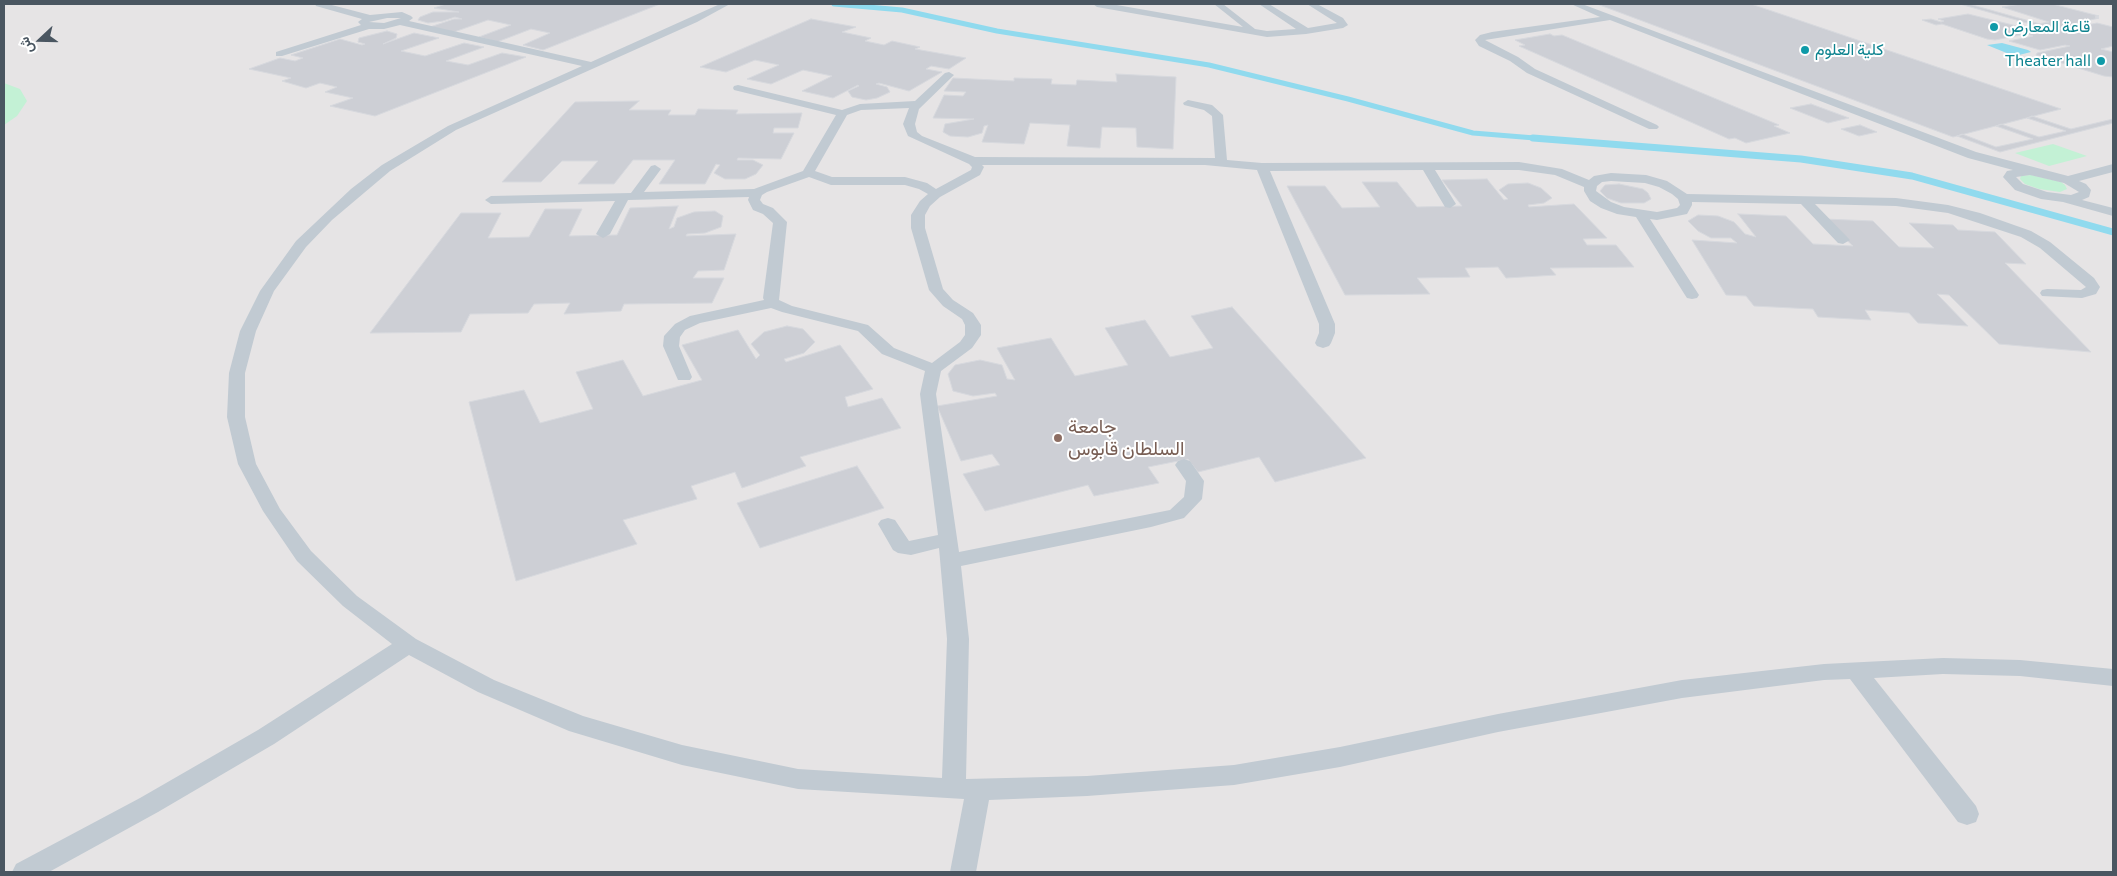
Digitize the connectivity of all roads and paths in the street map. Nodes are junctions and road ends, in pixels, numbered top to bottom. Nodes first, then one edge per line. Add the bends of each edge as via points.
1 (319, 4) edge
2 (352, 4) edge
3 (726, 4) edge
4 (1097, 4) edge
5 (1218, 4) edge
6 (1263, 4) edge
7 (1311, 4) edge
8 (1575, 4) edge
9 (338, 8) junction
10 (1611, 18) junction
11 (369, 22) junction
12 (1306, 31) junction
13 (1253, 32) junction
14 (279, 54) dead end
15 (592, 65) junction
16 (949, 75) dead end
17 (738, 88) dead end
18 (1188, 103) dead end
19 (918, 104) junction
20 (843, 113) junction
21 (1653, 128) dead end
22 (1972, 155) junction
23 (972, 161) junction
24 (1221, 162) junction
25 (1426, 165) junction
26 (1262, 167) junction
27 (2113, 168) edge
28 (656, 169) dead end
29 (2030, 171) junction
30 (808, 173) junction
31 (2009, 177) junction
32 (2068, 180) junction
33 (1591, 184) junction
34 (2085, 190) junction
35 (757, 194) junction
36 (936, 194) junction
37 (629, 196) junction
38 (1684, 198) junction
39 (2060, 198) junction
40 (491, 200) dead end
41 (1804, 200) junction
42 (1450, 204) dead end
43 (2113, 206) edge
44 (2113, 212) edge
45 (1641, 215) junction
46 (603, 234) dead end
47 (1843, 240) dead end
48 (2047, 293) dead end
49 (1692, 295) dead end
50 (773, 303) junction
51 (1322, 343) dead end
52 (934, 368) junction
53 (684, 377) dead end
54 (1184, 465) dead end
55 (888, 524) dead end
56 (948, 539) junction
57 (950, 561) junction
58 (408, 645) junction
59 (1856, 671) junction
60 (2113, 678) edge
61 (966, 790) junction
62 (1967, 814) dead end
63 (25, 872) edge
64 (963, 872) edge

1 - 9 lane
2 - 9 lane
3 - 15 lane
4 - 13 lane
5 - 13 lane
6 - 12 lane
7 - 12 lane via 1340,20 1343,25
8 - 10 lane
9 - 11 lane
10 - 21 lane via 1492,35 1480,40 1531,71
10 - 22 lane
11 - 14 lane
11 - 15 lane via 387,14 402,14 408,18 400,22
12 - 13 lane
15 - 58 lane via 452,128 386,168 327,217 293,255 267,291 248,331 237,373 236,417 247,464 272,511 304,556 350,601
16 - 19 lane
17 - 20 lane
18 - 24 lane via 1208,107 1217,115
19 - 20 lane via 860,107
19 - 23 lane via 909,124 912,134
20 - 30 lane
22 - 29 lane
22 - 31 lane
23 - 24 lane
23 - 36 lane via 978,166 976,172
24 - 26 lane
25 - 26 lane
25 - 33 lane via 1538,168 1567,174
25 - 42 lane
26 - 51 lane via 1327,324
27 - 32 lane
28 - 37 lane
29 - 31 lane
29 - 32 lane
30 - 35 lane
30 - 36 lane via 831,181 905,182 923,186
31 - 39 lane via 2019,187 2031,192
32 - 34 lane
33 - 38 lane via 1611,177 1646,179 1670,188
33 - 45 lane via 1590,191 1606,205
34 - 39 lane via 2081,197
34 - 43 lane
35 - 37 lane
35 - 50 lane via 754,200 758,207 780,222 770,298
36 - 52 lane via 918,216 918,228 936,290 948,303 968,316 973,325 973,335 966,345
37 - 40 lane
37 - 46 lane
38 - 41 lane
38 - 45 lane via 1686,205 1682,211
39 - 44 lane
41 - 47 lane
41 - 48 lane via 1922,205 2002,224 2045,245 2093,286 2091,291 2082,294
45 - 49 lane
50 - 52 lane via 864,328 888,351
50 - 53 lane via 696,319 680,327 672,336 672,346
52 - 56 lane via 928,394
54 - 57 lane via 1195,481 1193,499 1177,514
55 - 56 lane via 905,548
56 - 57 lane
57 - 61 lane via 958,639
58 - 61 lane via 486,686 577,724 682,755 798,779
58 - 63 lane via 266,737 150,805
59 - 60 lane via 1944,666 2020,668
59 - 61 lane via 1682,689 1234,775 1086,786
59 - 62 lane
61 - 64 lane

